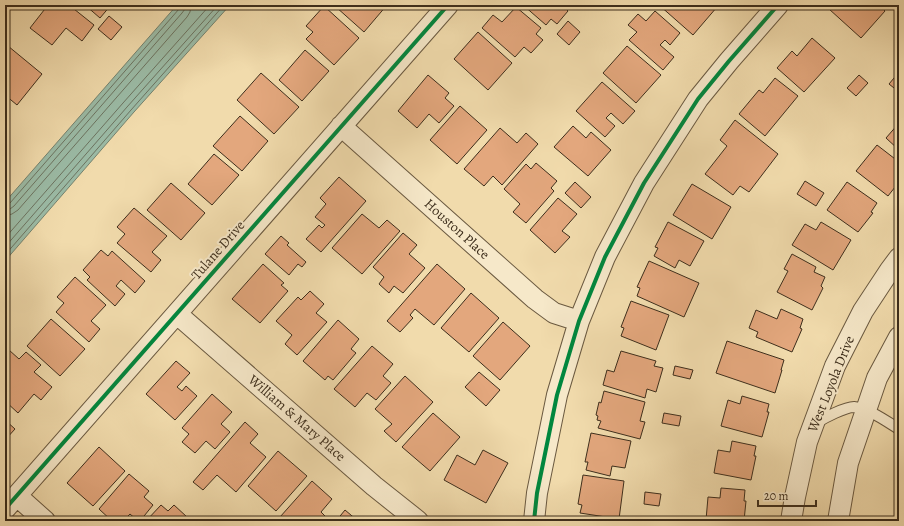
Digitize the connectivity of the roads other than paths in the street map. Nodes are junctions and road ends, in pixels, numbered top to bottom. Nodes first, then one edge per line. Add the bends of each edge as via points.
1 (448, 5) edge
2 (778, 5) edge
3 (341, 126) junction
4 (899, 258) edge
5 (177, 314) junction
6 (579, 321) junction
7 (899, 338) edge
8 (867, 410) junction
9 (814, 423) junction
10 (899, 428) edge
11 (11, 502) edge
12 (45, 521) edge
13 (418, 521) edge
14 (534, 521) edge
15 (791, 521) edge
16 (838, 521) edge

1 - 3 street, Tulane Drive
2 - 6 street via 698,99 649,176 605,257
3 - 5 street, Tulane Drive
3 - 6 street, Houston Place via 535,299 554,313
4 - 9 street, West Loyola Drive via 863,311 835,366
5 - 11 street, Tulane Drive
5 - 13 street, William & Mary Place via 374,486
6 - 14 street via 557,395 537,493
7 - 8 street via 877,378
8 - 9 lane via 853,407
8 - 10 lane
8 - 16 street via 848,463
9 - 15 street, West Loyola Drive via 807,442
11 - 12 street

